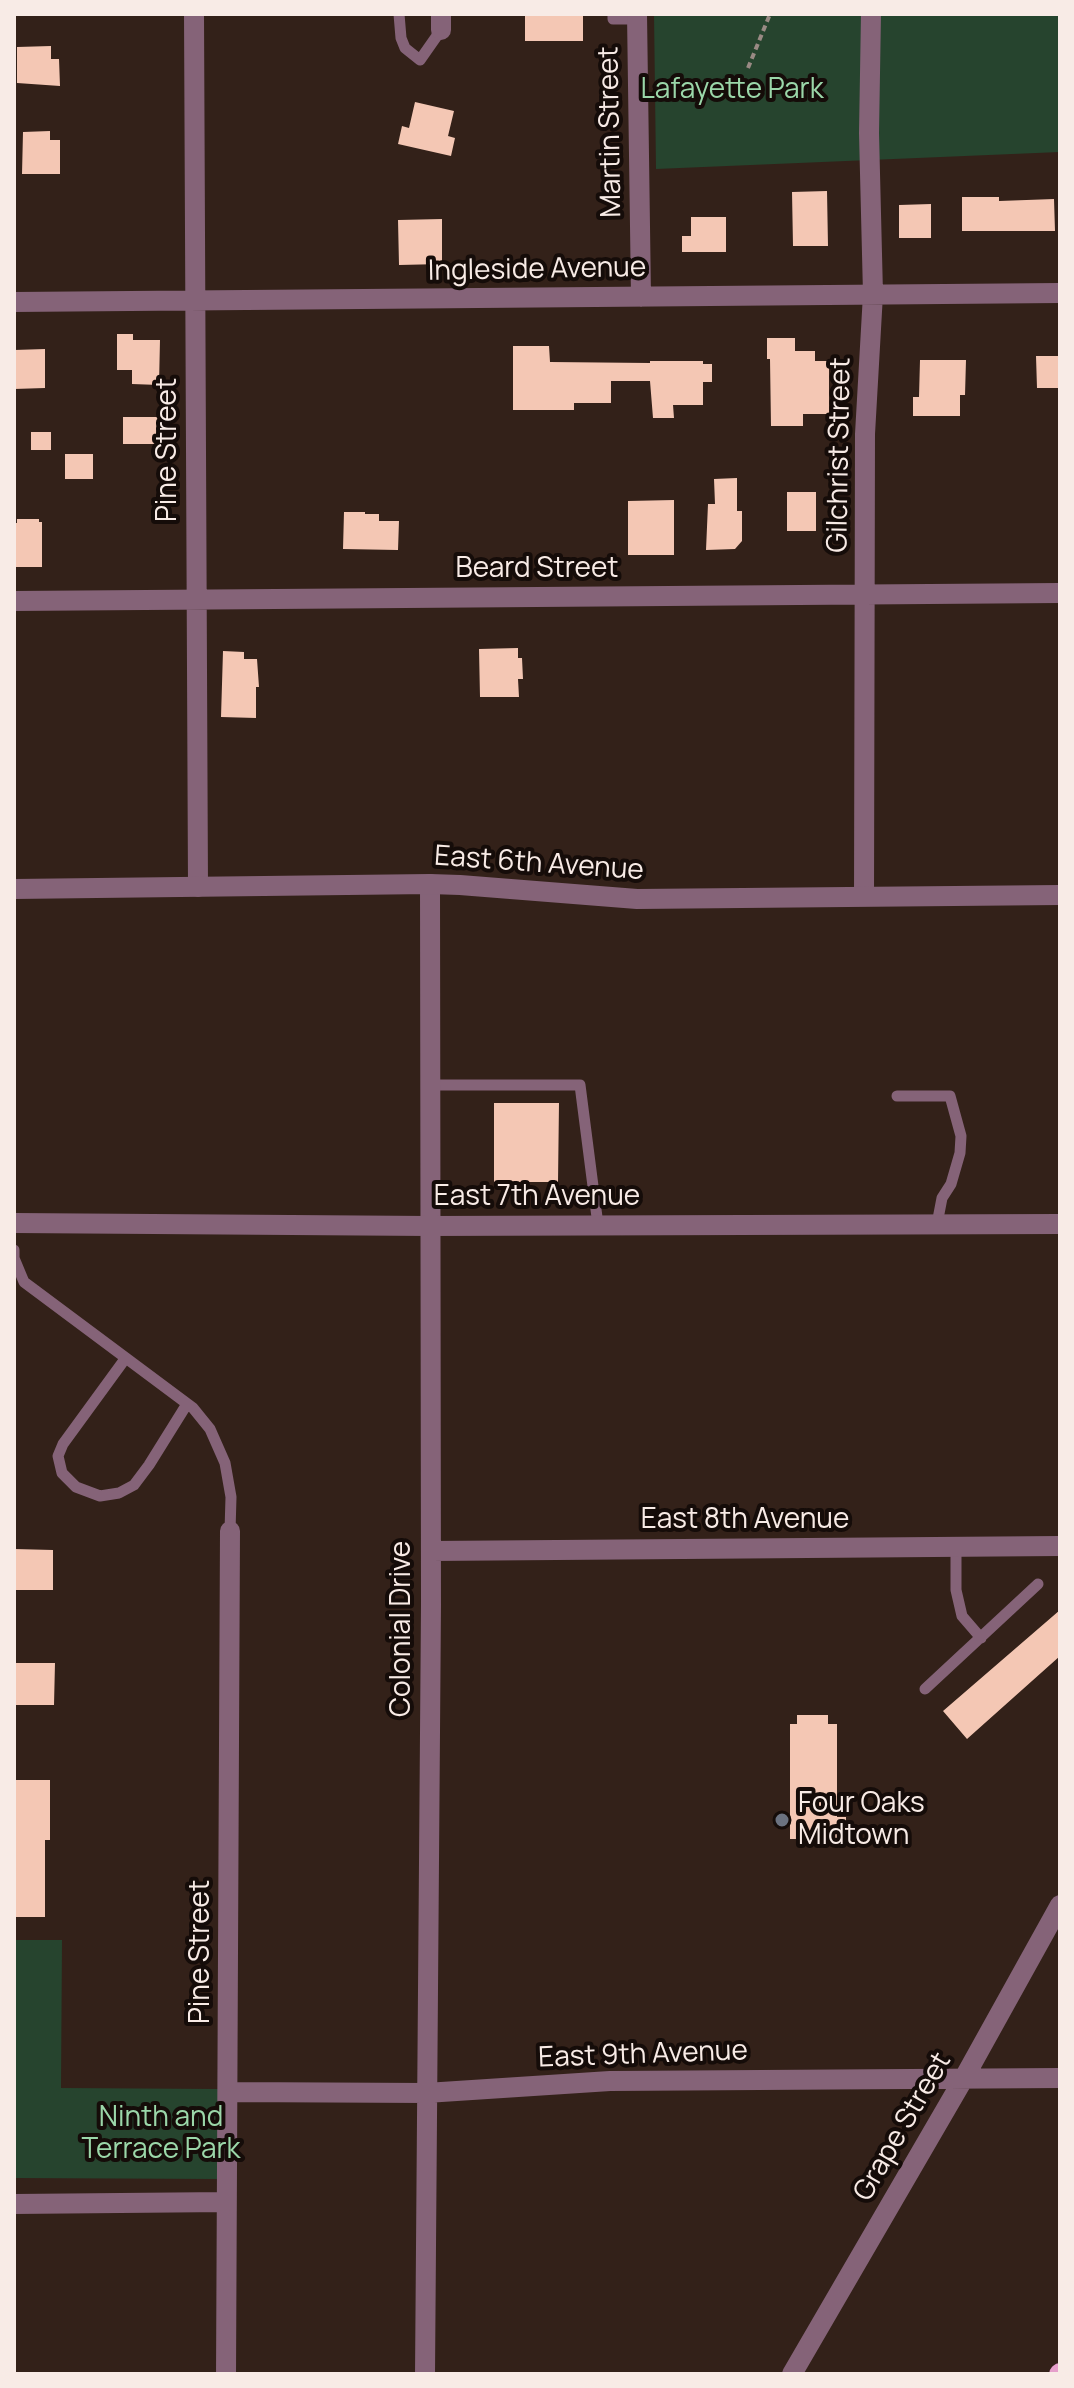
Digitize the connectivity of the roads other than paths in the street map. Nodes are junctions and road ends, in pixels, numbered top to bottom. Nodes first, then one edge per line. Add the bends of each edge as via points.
1 (194, 14) edge
2 (399, 14) edge
3 (613, 14) edge
4 (871, 14) edge
5 (637, 16) edge
6 (441, 22) edge
7 (1060, 293) edge
8 (873, 294) junction
9 (641, 297) junction
10 (195, 301) junction
11 (14, 302) edge
12 (1060, 593) edge
13 (865, 594) junction
14 (197, 600) junction
15 (14, 601) edge
16 (430, 884) junction
17 (198, 887) junction
18 (14, 889) edge
19 (1060, 895) edge
20 (864, 896) junction
21 (429, 1085) junction
22 (897, 1096) dead end
23 (14, 1223) edge
24 (937, 1224) junction
25 (1060, 1224) edge
26 (598, 1225) junction
27 (429, 1226) junction
28 (14, 1250) edge
29 (125, 1359) junction
30 (187, 1404) junction
31 (230, 1531) joint
32 (1060, 1546) edge
33 (956, 1547) junction
34 (431, 1551) junction
35 (1038, 1584) dead end
36 (981, 1638) junction
37 (925, 1689) dead end
38 (1060, 1905) edge
39 (964, 2078) junction
40 (1060, 2078) edge
41 (229, 2092) junction
42 (426, 2093) junction
43 (226, 2202) junction
44 (14, 2204) edge
45 (226, 2374) edge
46 (425, 2374) edge
47 (792, 2374) edge

1 - 10 street, Pine Street
2 - 6 lane via 405,48 420,60
3 - 5 lane via 613,19
4 - 8 street, Gilchrist Street
5 - 9 street, Martin Street
7 - 8 street, Ingleside Avenue
8 - 9 street, Ingleside Avenue
8 - 13 street, Gilchrist Street via 865,434
9 - 10 street, Ingleside Avenue
10 - 11 street, Ingleside Avenue
10 - 14 street, Pine Street
12 - 13 street, Beard Street
13 - 14 street, Beard Street
13 - 20 street, Gilchrist Street
14 - 15 street, Beard Street
14 - 17 street, Pine Street
16 - 17 street, East 6th Avenue
16 - 20 street, East 6th Avenue via 637,899
16 - 21 street, Colonial Drive
17 - 18 street, East 6th Avenue
19 - 20 street, East 6th Avenue
21 - 26 lane via 580,1085
21 - 27 street, Colonial Drive
22 - 24 lane via 950,1096 960,1153
23 - 27 street, East 7th Avenue
24 - 25 street, East 7th Avenue
24 - 26 street, East 7th Avenue
26 - 27 street, East 7th Avenue
27 - 34 street, Colonial Drive
28 - 29 lane via 24,1282
29 - 30 lane
29 - 30 lane via 58,1456 62,1473 76,1487 100,1496 134,1485
30 - 31 lane via 210,1429 225,1463
31 - 41 street, Pine Street
32 - 33 street, East 8th Avenue
33 - 34 street, East 8th Avenue
33 - 36 lane via 962,1616
34 - 42 street, Colonial Drive
35 - 36 lane
36 - 37 lane
38 - 39 street, Grape Street
39 - 40 street, East 9th Avenue
39 - 42 street, East 9th Avenue via 610,2081
39 - 47 street, Grape Street
41 - 42 street, East 9th Avenue
41 - 43 street, Pine Street
42 - 46 street, Colonial Drive
43 - 44 street
43 - 45 street, Pine Street

